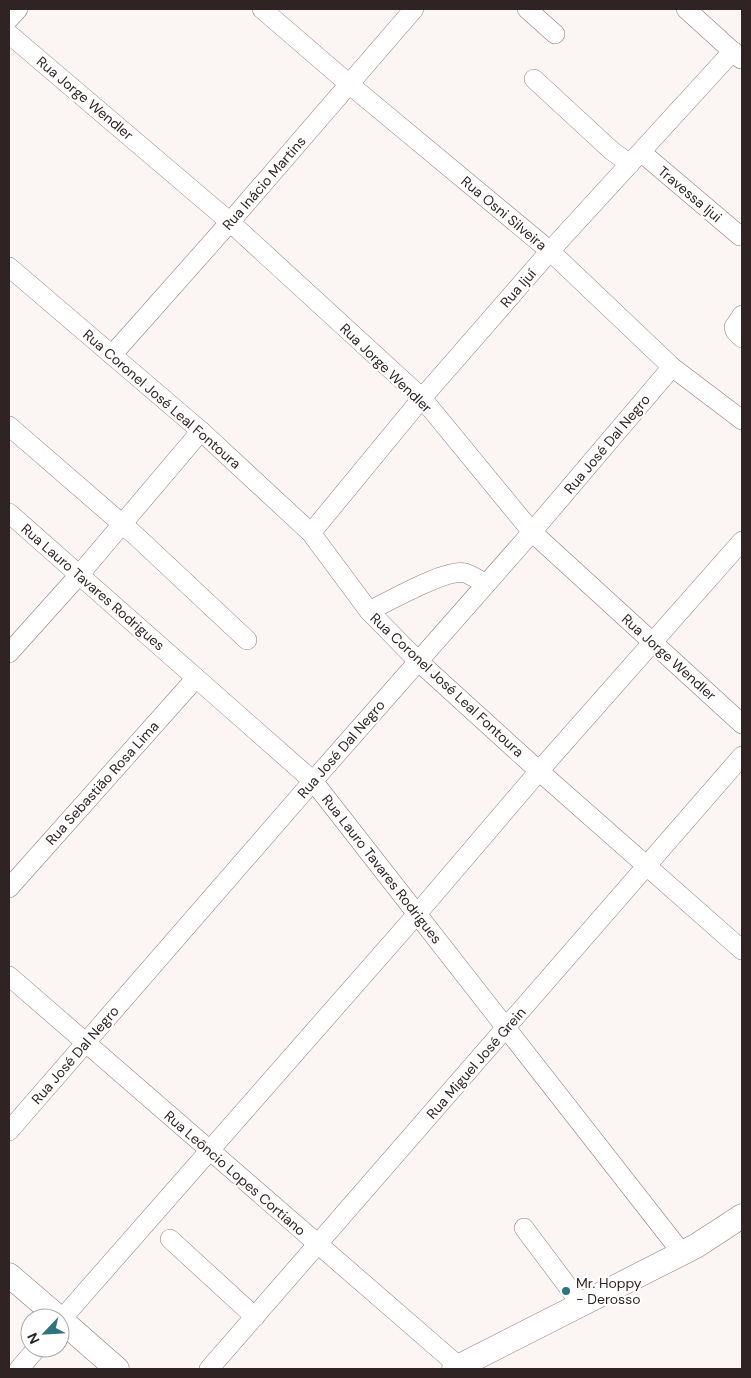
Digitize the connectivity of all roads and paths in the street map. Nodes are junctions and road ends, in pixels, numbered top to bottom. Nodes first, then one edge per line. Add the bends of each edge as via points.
1 (18, 9) edge
2 (262, 9) edge
3 (414, 9) edge
4 (527, 9) edge
5 (690, 10) edge
6 (9, 19) edge
7 (9, 34) edge
8 (556, 34) dead end
9 (738, 55) edge
10 (534, 79) dead end
11 (349, 84) junction
12 (635, 158) junction
13 (230, 222) junction
14 (740, 236) dead end
15 (550, 251) junction
16 (9, 267) edge
17 (742, 315) edge
18 (742, 338) edge
19 (112, 355) junction
20 (672, 367) junction
21 (422, 398) junction
22 (742, 420) edge
23 (9, 426) edge
24 (201, 431) junction
25 (9, 513) edge
26 (122, 524) junction
27 (532, 532) junction
28 (311, 533) junction
29 (742, 542) edge
30 (79, 575) junction
31 (486, 584) junction
32 (369, 611) junction
33 (247, 640) dead end
34 (653, 643) junction
35 (9, 653) edge
36 (418, 661) junction
37 (196, 678) junction
38 (742, 724) edge
39 (742, 756) edge
40 (538, 771) junction
41 (313, 781) junction
42 (647, 865) junction
43 (9, 888) edge
44 (416, 914) junction
45 (742, 950) edge
46 (9, 976) edge
47 (506, 1028) junction
48 (85, 1043) junction
49 (9, 1131) edge
50 (209, 1150) junction
51 (742, 1216) edge
52 (524, 1228) dead end
53 (170, 1239) dead end
54 (318, 1244) junction
55 (682, 1253) junction
56 (9, 1275) edge
57 (582, 1304) junction
58 (46, 1308) edge
59 (70, 1309) edge
60 (255, 1316) junction
61 (70, 1329) edge
62 (28, 1358) edge
63 (458, 1368) edge
64 (19, 1369) edge
65 (117, 1369) edge
66 (210, 1369) edge

1 - 6 street
2 - 11 street, Rua Osni Silveira
3 - 11 street, Rua Inácio Martins
4 - 8 street
5 - 9 street
7 - 13 street, Rua Jorge Wendler
9 - 12 street, Rua Ijuí
10 - 12 street, Travessa Ijui via 612,150
11 - 13 street, Rua Inácio Martins
11 - 15 street, Rua Osni Silveira
12 - 14 street, Travessa Ijui
12 - 15 street, Rua Ijuí
13 - 19 street, Rua Inácio Martins
13 - 21 street, Rua Jorge Wendler
15 - 20 street, Rua Osni Silveira
15 - 21 street, Rua Ijuí
16 - 19 street, Rua Coronel José Leal Fontoura
17 - 18 street via 734,327
19 - 24 street, Rua Coronel José Leal Fontoura
20 - 22 street, Rua Osni Silveira
20 - 27 street, Rua José Dal Negro
21 - 27 street, Rua Jorge Wendler
21 - 28 street, Rua Ijuí
23 - 26 street
24 - 26 street
24 - 28 street, Rua Coronel José Leal Fontoura
25 - 30 street, Rua Lauro Tavares Rodrigues
26 - 30 street
26 - 33 street
27 - 31 street, Rua José Dal Negro
27 - 34 street, Rua Jorge Wendler
28 - 32 street, Rua Coronel José Leal Fontoura
29 - 34 street
30 - 35 street
30 - 37 street, Rua Lauro Tavares Rodrigues
31 - 32 street via 465,573 453,573
31 - 36 street, Rua José Dal Negro
32 - 36 street, Rua Coronel José Leal Fontoura
34 - 38 street, Rua Jorge Wendler
34 - 40 street
36 - 40 street, Rua Coronel José Leal Fontoura
36 - 41 street, Rua José Dal Negro
37 - 41 street, Rua Lauro Tavares Rodrigues
37 - 43 street, Rua Sebastião Rosa Lima
39 - 42 street, Rua Miguel José Grein
40 - 42 street, Rua Coronel José Leal Fontoura
40 - 44 street
41 - 44 street, Rua Lauro Tavares Rodrigues
41 - 48 street, Rua José Dal Negro
42 - 45 street, Rua Coronel José Leal Fontoura
42 - 47 street, Rua Miguel José Grein
44 - 47 street, Rua Lauro Tavares Rodrigues
44 - 50 street
46 - 48 street, Rua Leôncio Lopes Cortiano
47 - 54 street, Rua Miguel José Grein
47 - 55 street, Rua Lauro Tavares Rodrigues
48 - 49 street, Rua José Dal Negro
48 - 50 street, Rua Leôncio Lopes Cortiano
50 - 54 street, Rua Leôncio Lopes Cortiano
50 - 59 street
51 - 55 main road
52 - 57 street
53 - 60 street
54 - 60 street, Rua Miguel José Grein
54 - 63 street, Rua Leôncio Lopes Cortiano
55 - 57 main road
56 - 58 main road
57 - 63 main road
60 - 66 street, Rua Miguel José Grein
61 - 65 main road
62 - 64 street

